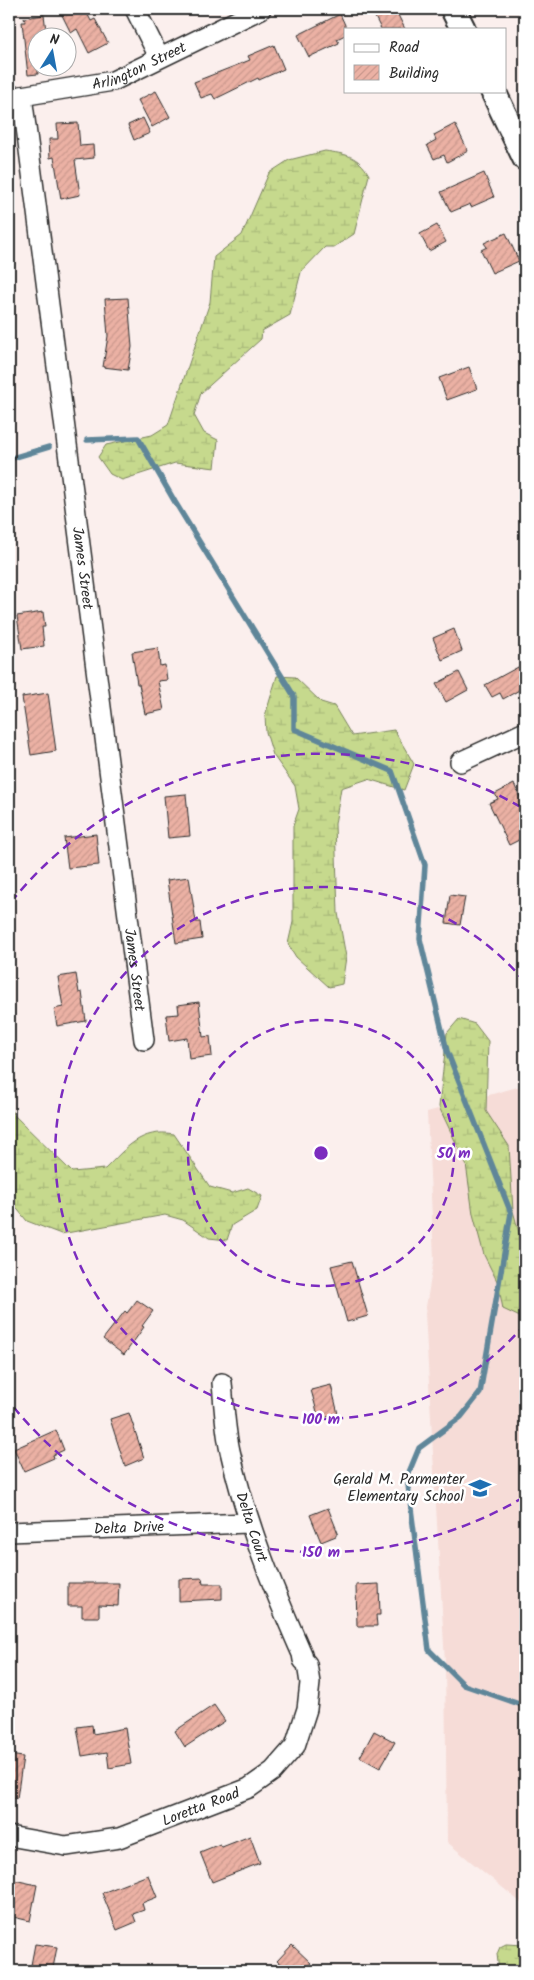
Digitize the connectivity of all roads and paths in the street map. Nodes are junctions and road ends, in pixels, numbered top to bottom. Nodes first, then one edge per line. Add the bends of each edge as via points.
1 (135, 9) edge
2 (261, 9) edge
3 (453, 9) edge
4 (462, 28) edge
5 (159, 57) junction
6 (493, 92) edge
7 (16, 97) edge
8 (525, 158) edge
9 (525, 732) edge
10 (460, 762) dead end
11 (144, 1040) dead end
12 (222, 1383) dead end
13 (249, 1523) junction
14 (9, 1532) edge
15 (307, 1664) joint
16 (9, 1836) edge

1 - 5 street
2 - 5 street, Arlington Street
3 - 4 street
5 - 7 street, Arlington Street via 113,81
6 - 8 street
7 - 11 street, James Street
9 - 10 street
12 - 13 street, Delta Court via 230,1450
13 - 14 street, Delta Drive
13 - 15 street, Delta Court via 277,1598
15 - 16 street, Loretta Road via 310,1682 307,1709 296,1746 272,1772 249,1788 119,1838 66,1846

